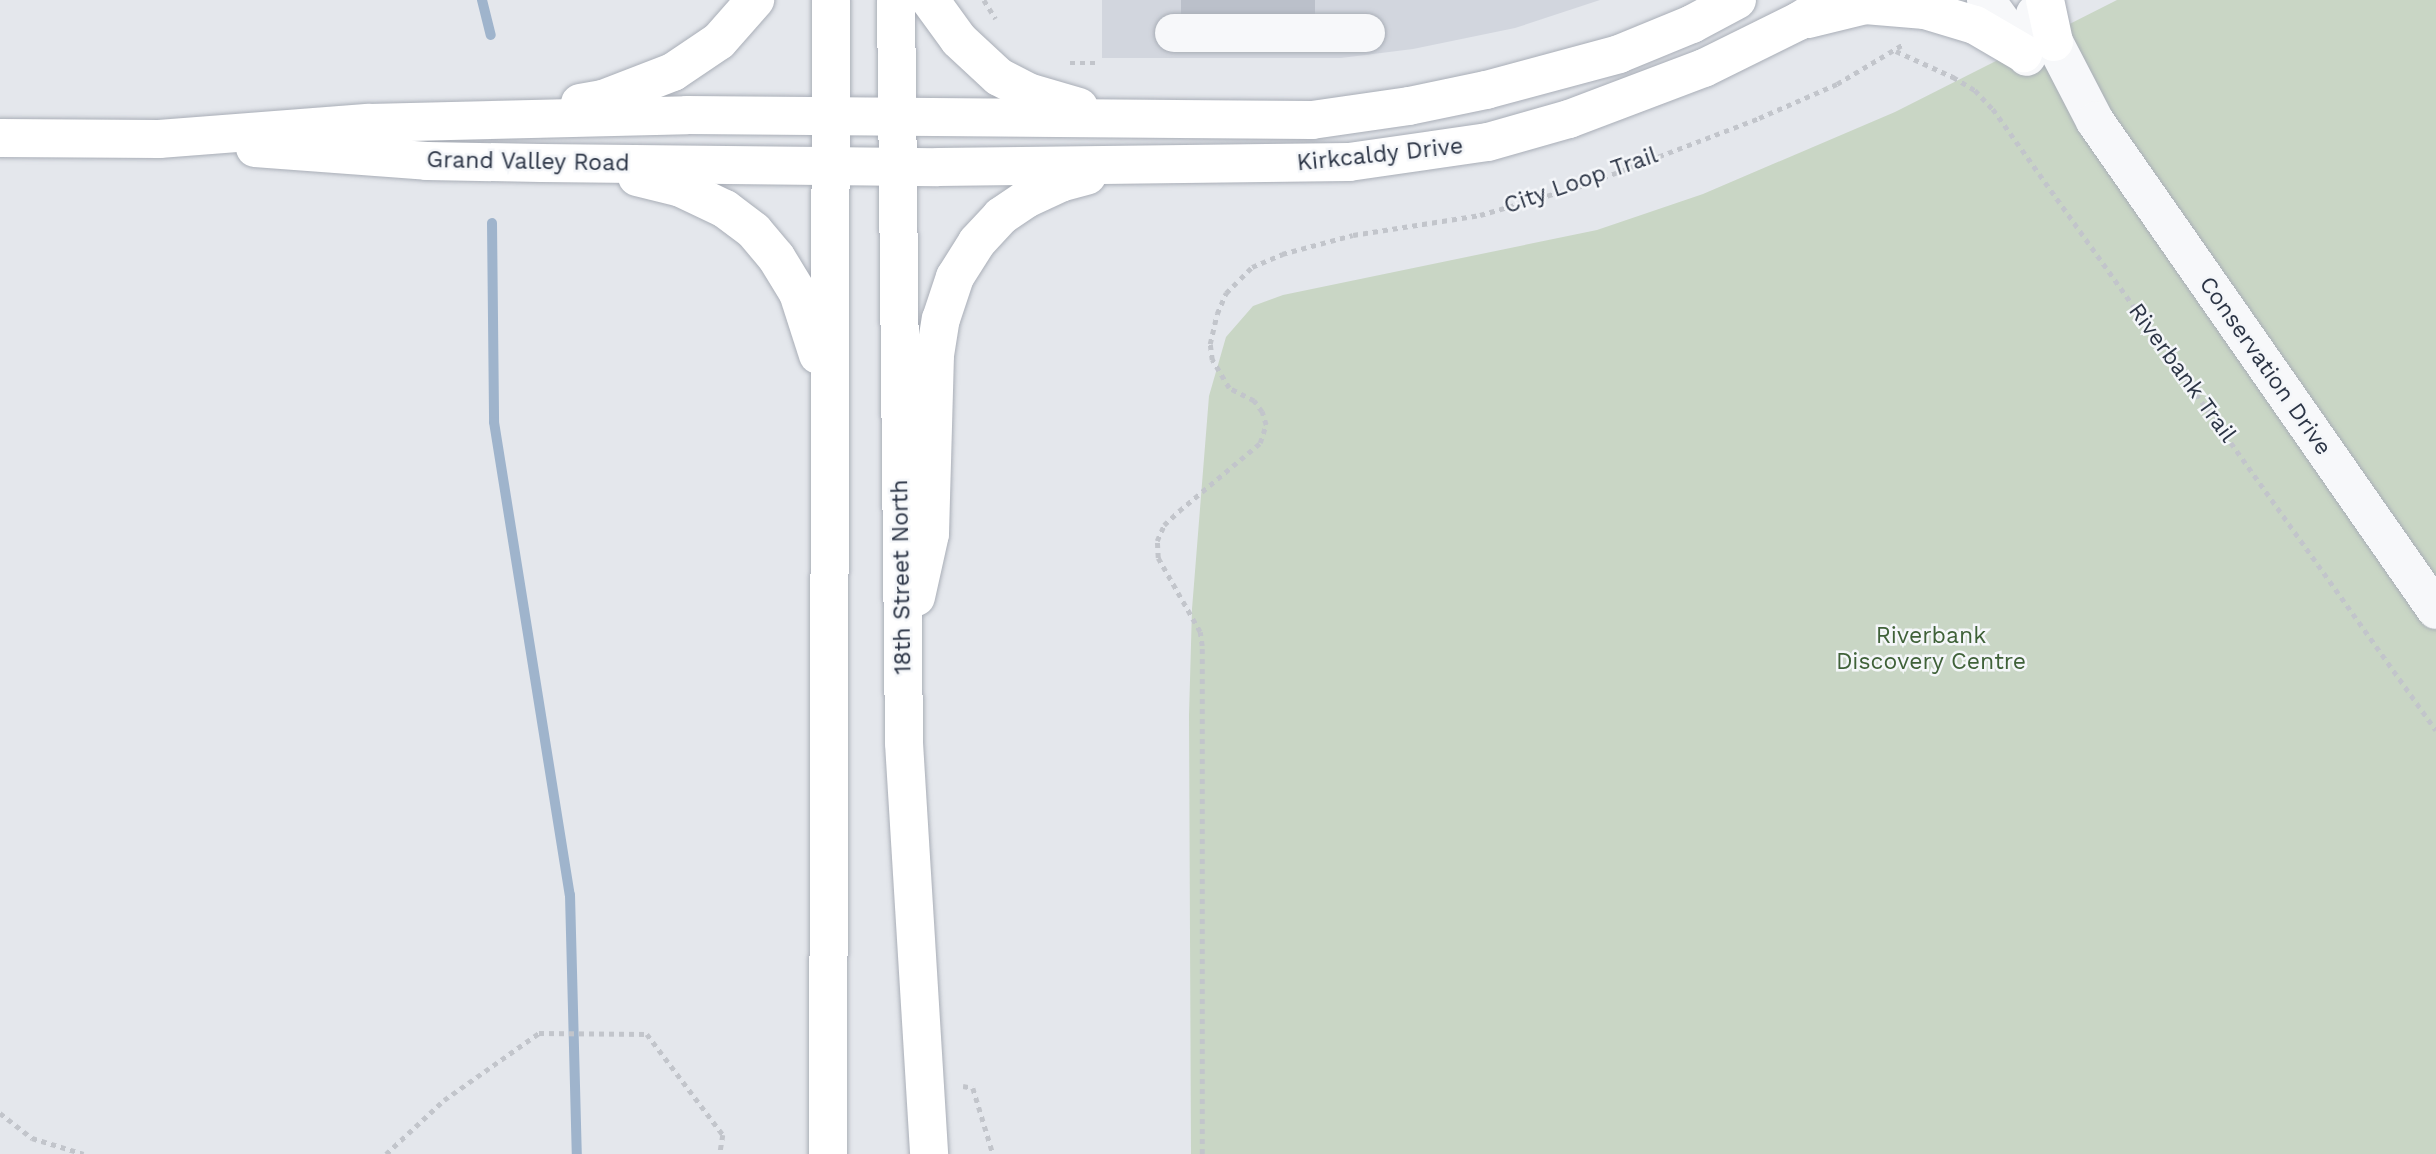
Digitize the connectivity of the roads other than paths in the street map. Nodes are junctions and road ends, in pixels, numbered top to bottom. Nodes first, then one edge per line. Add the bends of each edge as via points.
1 (755, 0) edge
2 (831, 0) edge
3 (897, 0) edge
4 (930, 0) edge
5 (1737, 0) edge
6 (1833, 0) edge
7 (1986, 0) edge
8 (2027, 0) edge
9 (2045, 0) edge
10 (1799, 21) junction
11 (1174, 33) dead end
12 (1366, 33) dead end
13 (2038, 48) junction
14 (832, 117) junction
15 (897, 117) junction
16 (442, 120) junction
17 (1192, 121) junction
18 (0, 138) edge
19 (159, 139) junction
20 (541, 163) junction
21 (831, 166) junction
22 (1164, 166) junction
23 (897, 167) junction
24 (831, 447) junction
25 (2436, 610) edge
26 (903, 689) junction
27 (828, 1154) edge
28 (929, 1154) edge

1 - 16 main road via 719,41 673,72 603,99
2 - 14 main road
3 - 15 main road, 18th Street North
4 - 17 main road via 975,56 999,77 1031,93 1075,107
5 - 17 main road, Kirkcaldy Drive via 1619,54 1486,90 1312,120
6 - 10 main road, Kirkcaldy Drive
7 - 13 street, Conservation Drive
8 - 13 street, Conservation Drive
9 - 13 main road
10 - 13 main road via 1865,5 1925,9
10 - 22 main road, Kirkcaldy Drive via 1704,68 1633,96 1488,142 1349,163
11 - 12 street
13 - 25 street, Conservation Drive via 2095,121
14 - 15 main road, Grand Valley Road
14 - 16 main road, Grand Valley Road
14 - 21 main road
15 - 17 main road, Kirkcaldy Drive
15 - 23 main road, 18th Street North
16 - 19 main road, Grand Valley Road
18 - 19 main road, Grand Valley Road
19 - 20 main road, Grand Valley Road via 298,153
20 - 21 main road, Grand Valley Road
20 - 24 main road via 615,172 681,188 725,209 754,231 799,293 811,325 823,376
21 - 23 main road, Grand Valley Road
21 - 24 main road
22 - 23 main road, Kirkcaldy Drive
22 - 26 main road via 1095,174 1059,183 1026,199 1001,216 977,242 956,277 934,355 930,534 907,640
23 - 26 main road, 18th Street North
24 - 27 main road
26 - 28 main road, 18th Street North

